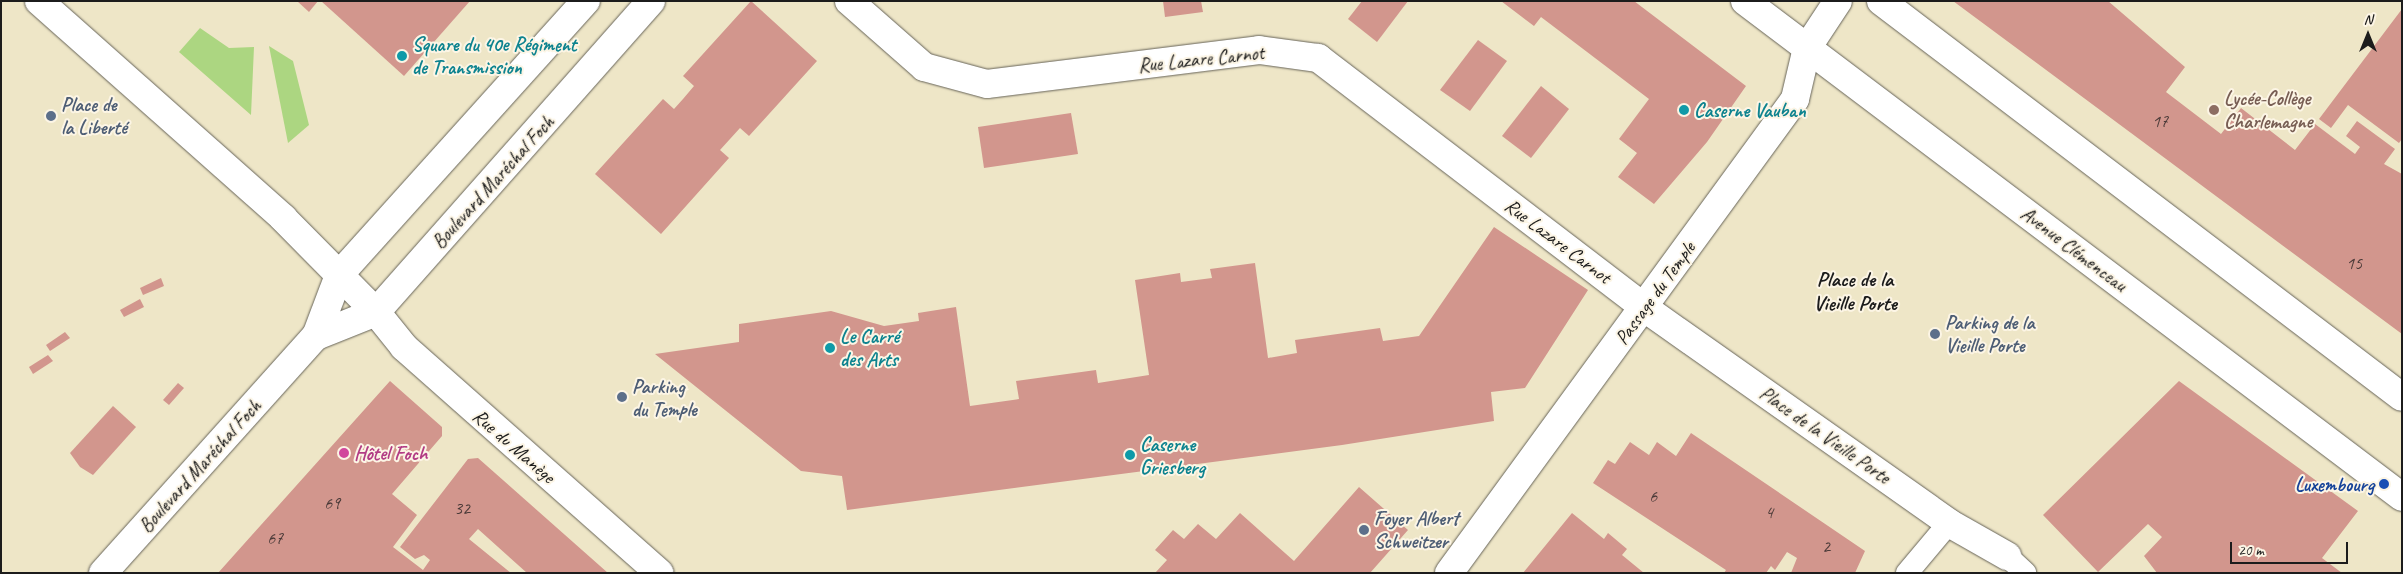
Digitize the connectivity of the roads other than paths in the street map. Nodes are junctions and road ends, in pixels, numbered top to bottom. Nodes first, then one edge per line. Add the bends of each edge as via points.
1 (40, 1) edge
2 (586, 1) edge
3 (651, 1) edge
4 (849, 1) edge
5 (1745, 1) edge
6 (1838, 1) edge
7 (1881, 1) edge
8 (1807, 48) junction
9 (339, 275) junction
10 (1646, 309) junction
11 (376, 312) junction
12 (316, 336) junction
13 (2402, 397) edge
14 (2402, 497) edge
15 (1949, 523) junction
16 (2016, 565) edge
17 (104, 573) edge
18 (659, 573) edge
19 (1449, 573) edge
20 (1907, 573) edge

1 - 9 street, Rue du Manège via 283,218
2 - 9 street, Boulevard Maréchal Foch
3 - 11 street, Boulevard Maréchal Foch
4 - 10 street, Rue Lazare Carnot via 924,67 987,84 1259,50 1318,58
5 - 8 street, Avenue Clémenceau
6 - 8 street, Passage du Temple
7 - 13 street
8 - 10 street, Passage du Temple via 1795,99
8 - 14 street, Avenue Clémenceau
9 - 11 street, Rue du Manège
9 - 12 street, Boulevard Maréchal Foch
10 - 15 street, Place de la Vieille Porte
10 - 19 street, Passage du Temple
11 - 12 street, Boulevard Maréchal Foch
11 - 18 street, Rue du Manège via 404,347
12 - 17 street, Boulevard Maréchal Foch
15 - 16 street, Place de la Vieille Porte
15 - 20 street

